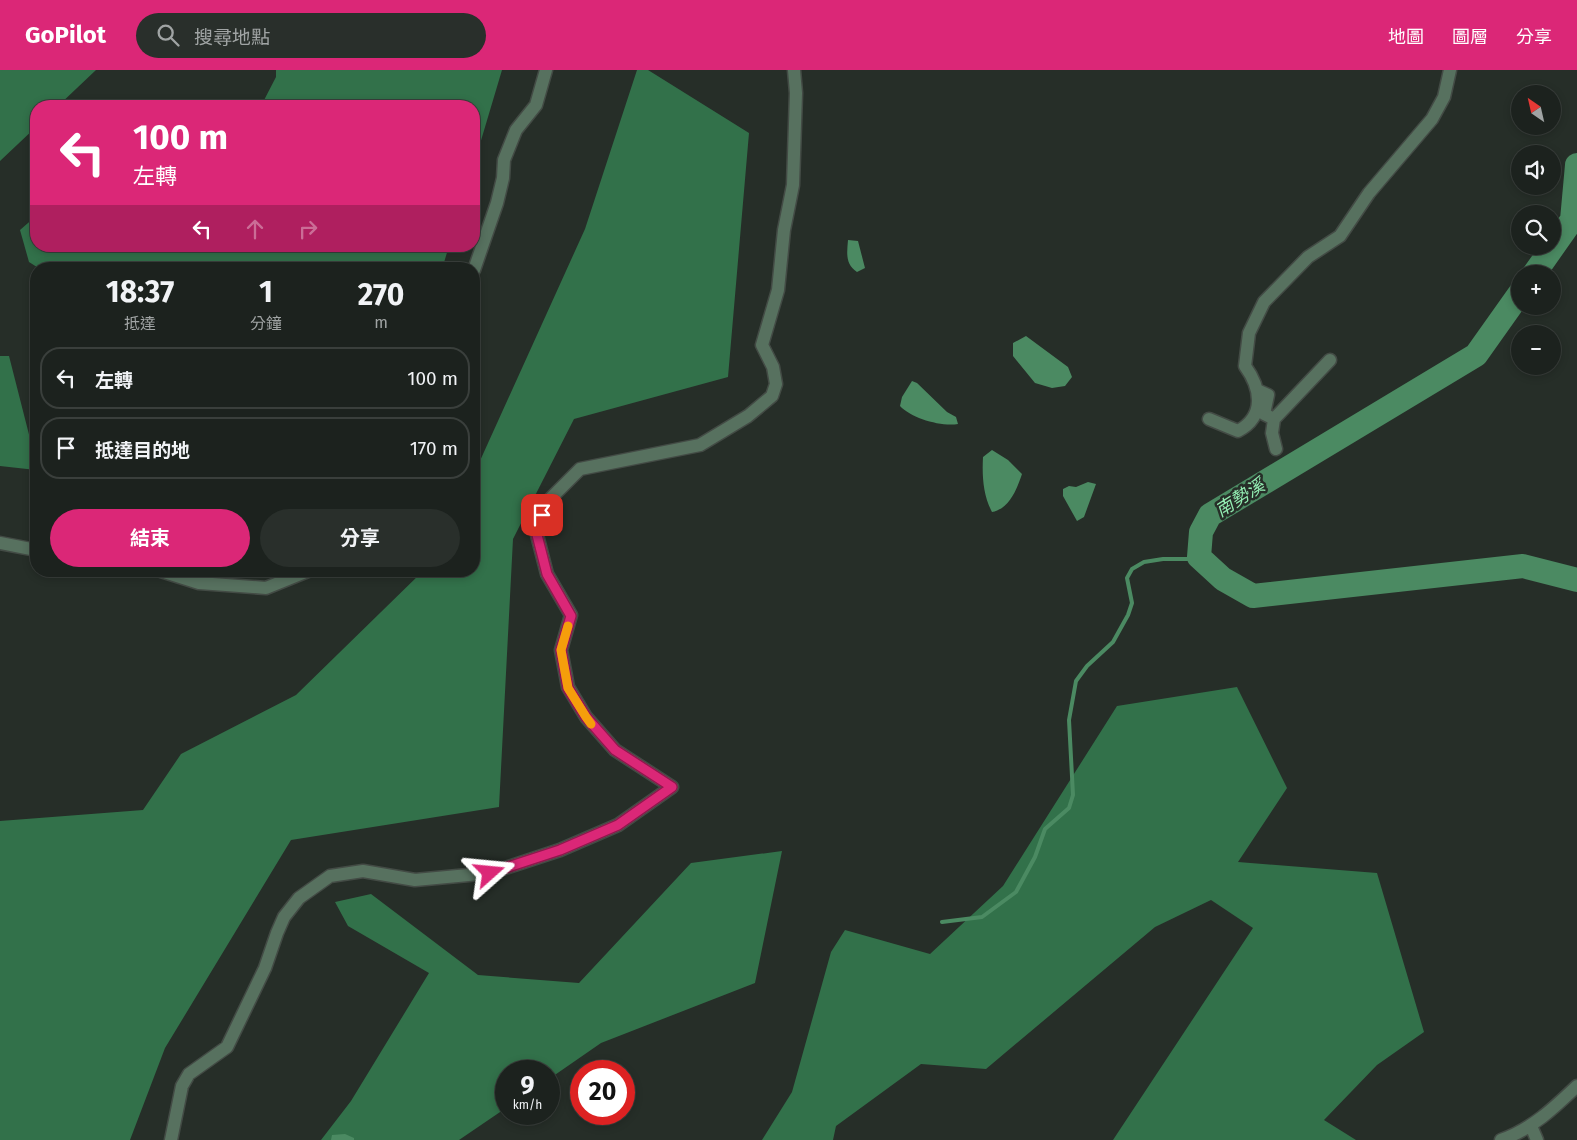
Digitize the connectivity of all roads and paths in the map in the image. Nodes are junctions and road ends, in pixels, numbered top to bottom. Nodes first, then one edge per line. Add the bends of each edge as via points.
1 (546, 70) edge
2 (794, 70) edge
3 (1450, 70) edge
4 (477, 262) edge
5 (1330, 360) dead end
6 (1258, 390) junction
7 (1209, 419) dead end
8 (1274, 419) junction
9 (1276, 449) dead end
10 (0, 543) edge
11 (30, 549) edge
12 (180, 577) edge
13 (293, 577) edge
14 (1577, 1086) edge
15 (1531, 1126) junction
16 (171, 1140) edge
17 (1501, 1140) edge
18 (1537, 1140) edge

1 - 4 street via 536,105 516,130 504,160 497,203
2 - 16 street via 793,185 784,230 778,290 762,346 773,367 776,384 772,396 748,416 700,445 580,469 549,500 536,531 547,574 571,616 561,650 568,688 586,717 615,750 672,787 618,825 560,850 490,873 415,880 364,871 330,876 298,898 284,917 265,968 227,1047 189,1074 182,1086
3 - 6 street via 1444,97 1432,119 1370,193 1340,236 1308,257 1264,302 1250,333 1246,366
5 - 8 street
6 - 7 street via 1258,409 1248,426 1238,431
6 - 8 street via 1268,395 1264,414
8 - 9 street via 1272,433
10 - 11 street
12 - 13 street via 199,583 266,588
14 - 15 street
15 - 17 street
15 - 18 street

